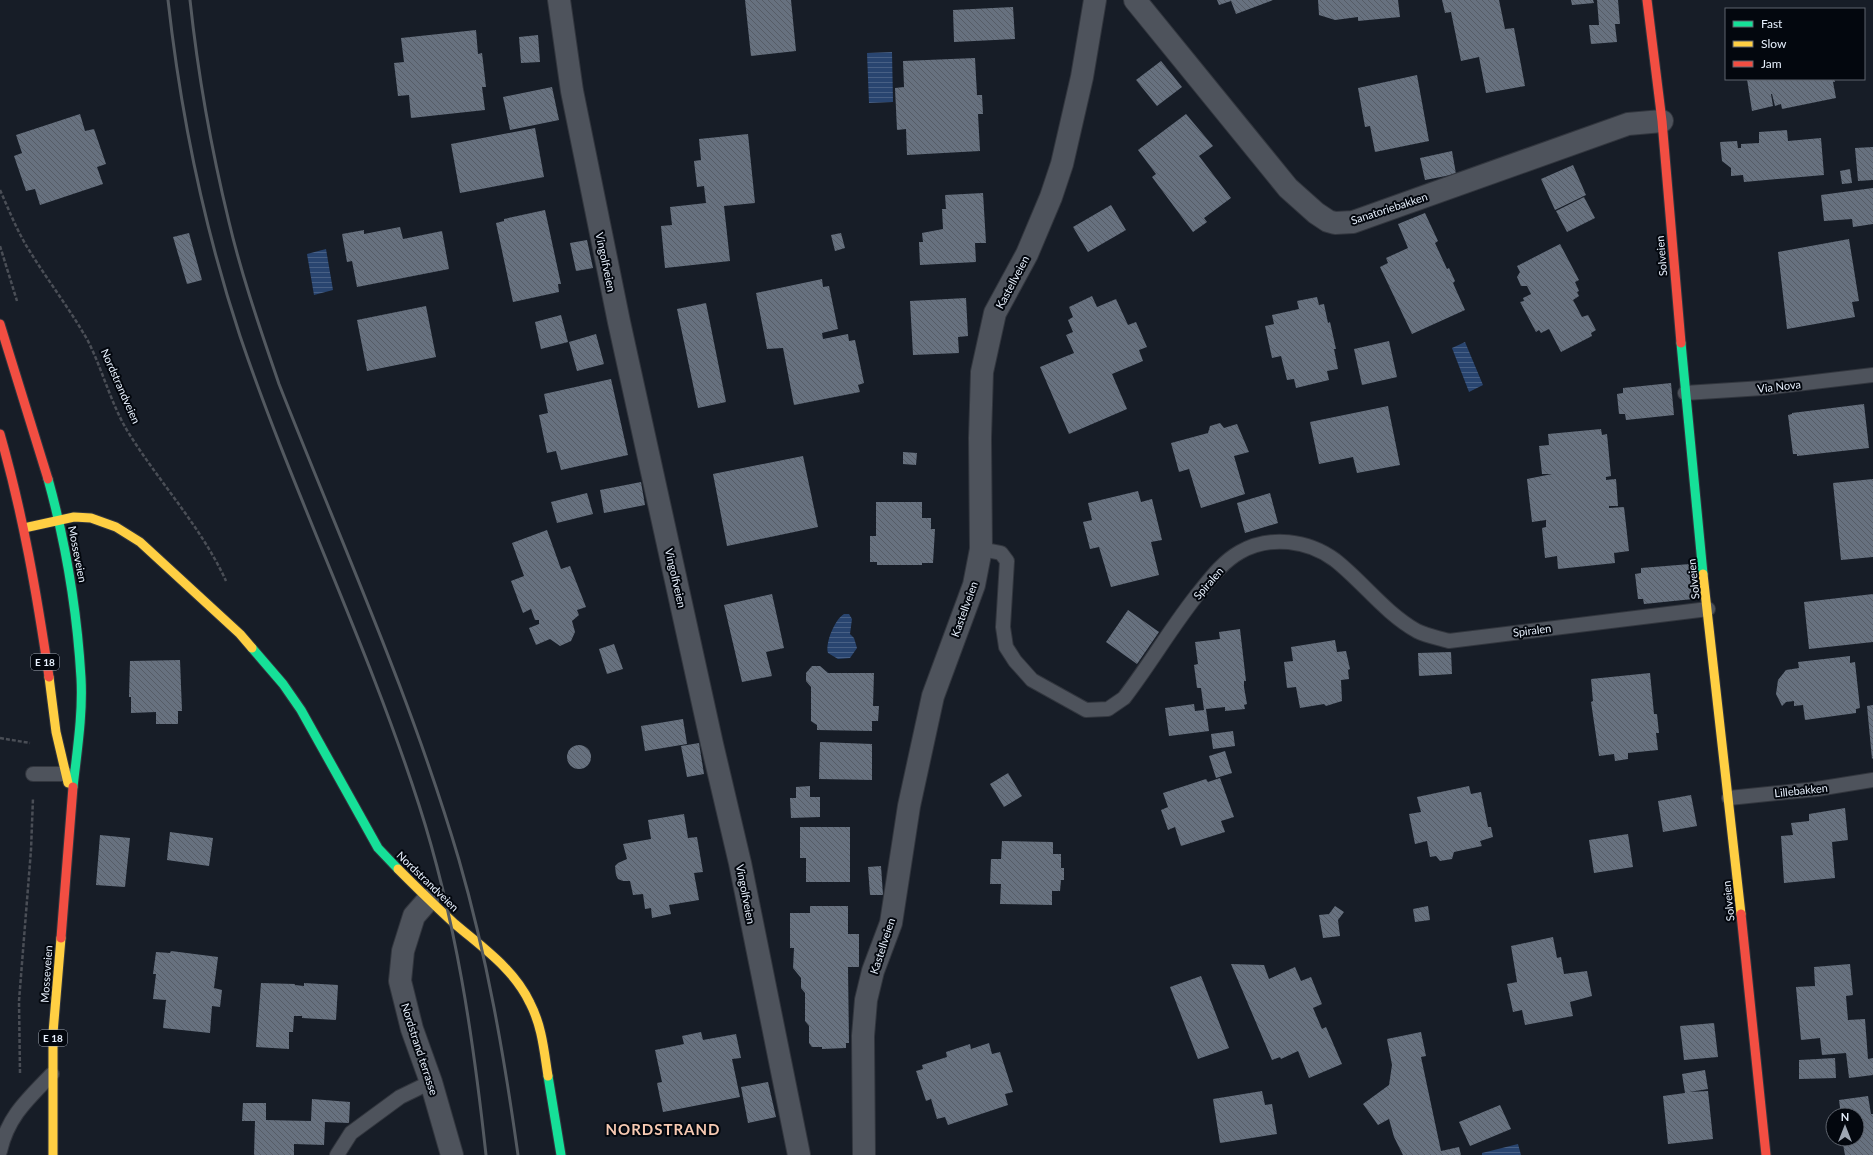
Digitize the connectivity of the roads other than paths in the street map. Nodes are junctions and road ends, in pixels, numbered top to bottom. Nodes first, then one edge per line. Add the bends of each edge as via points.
1 (559, 0) edge
2 (1096, 0) edge
3 (1135, 0) edge
4 (1647, 0) edge
5 (1662, 121) junction
6 (0, 324) edge
7 (1873, 375) edge
8 (1685, 393) junction
9 (0, 434) edge
10 (59, 520) junction
11 (24, 528) junction
12 (981, 549) junction
13 (1708, 610) junction
14 (33, 774) road end
15 (66, 774) junction
16 (1873, 780) edge
17 (72, 796) junction
18 (1729, 798) junction
19 (428, 900) junction
20 (52, 1074) junction
21 (431, 1082) junction
22 (0, 1151) edge
23 (53, 1155) edge
24 (337, 1155) edge
25 (452, 1155) edge
26 (561, 1155) edge
27 (799, 1155) edge
28 (864, 1155) edge
29 (1766, 1155) edge

1 - 27 street, Vingolfveien via 572,91 619,322 740,862
2 - 12 street, Kastellveien via 1062,164 1027,254 995,313 982,372
3 - 5 street, Sanatoriebakken via 1288,188 1316,213 1335,223 1353,222 1628,124
4 - 5 main road, Solveien
5 - 8 main road, Solveien
6 - 10 main road, Mosseveien / E 18
7 - 8 lane, Via Nova via 1763,388
8 - 13 main road, Solveien
9 - 11 main road, Mosseveien / E 18
10 - 11 main road, Nordstrandveien
10 - 17 main road, Mosseveien / E 18 via 72,586 81,679 79,733
10 - 19 main road, Nordstrandveien via 74,517 91,518 116,527 140,542 240,634 265,660 301,710 378,848
11 - 15 main road, Mosseveien / E 18 via 37,593 56,732
12 - 13 lane, Spiralen via 1001,553 1007,561 1003,627 1006,647 1015,661 1032,680 1086,710 1108,709 1124,698 1192,601 1217,570 1241,552 1271,543 1295,541 1314,548 1334,560 1399,619 1418,632 1449,641
12 - 28 street, Kastellveien via 974,585 933,696 909,806 891,922 873,971 866,1000 863,1036
13 - 18 main road, Solveien via 1719,728
14 - 15 lane
15 - 17 main road, Mosseveien / E 18
16 - 18 lane, Lillebakken
17 - 20 main road, Mosseveien / E 18
18 - 29 main road, Solveien
19 - 21 street, Nordstrand terrasse via 414,916 402,951 400,982 412,1028
19 - 26 main road, Nordstrandveien via 507,969 519,982 534,1008 540,1028
20 - 22 lane via 19,1108 6,1132
20 - 23 main road, Mosseveien / E 18
21 - 24 lane via 400,1097 351,1133
21 - 25 street, Nordstrand terrasse

